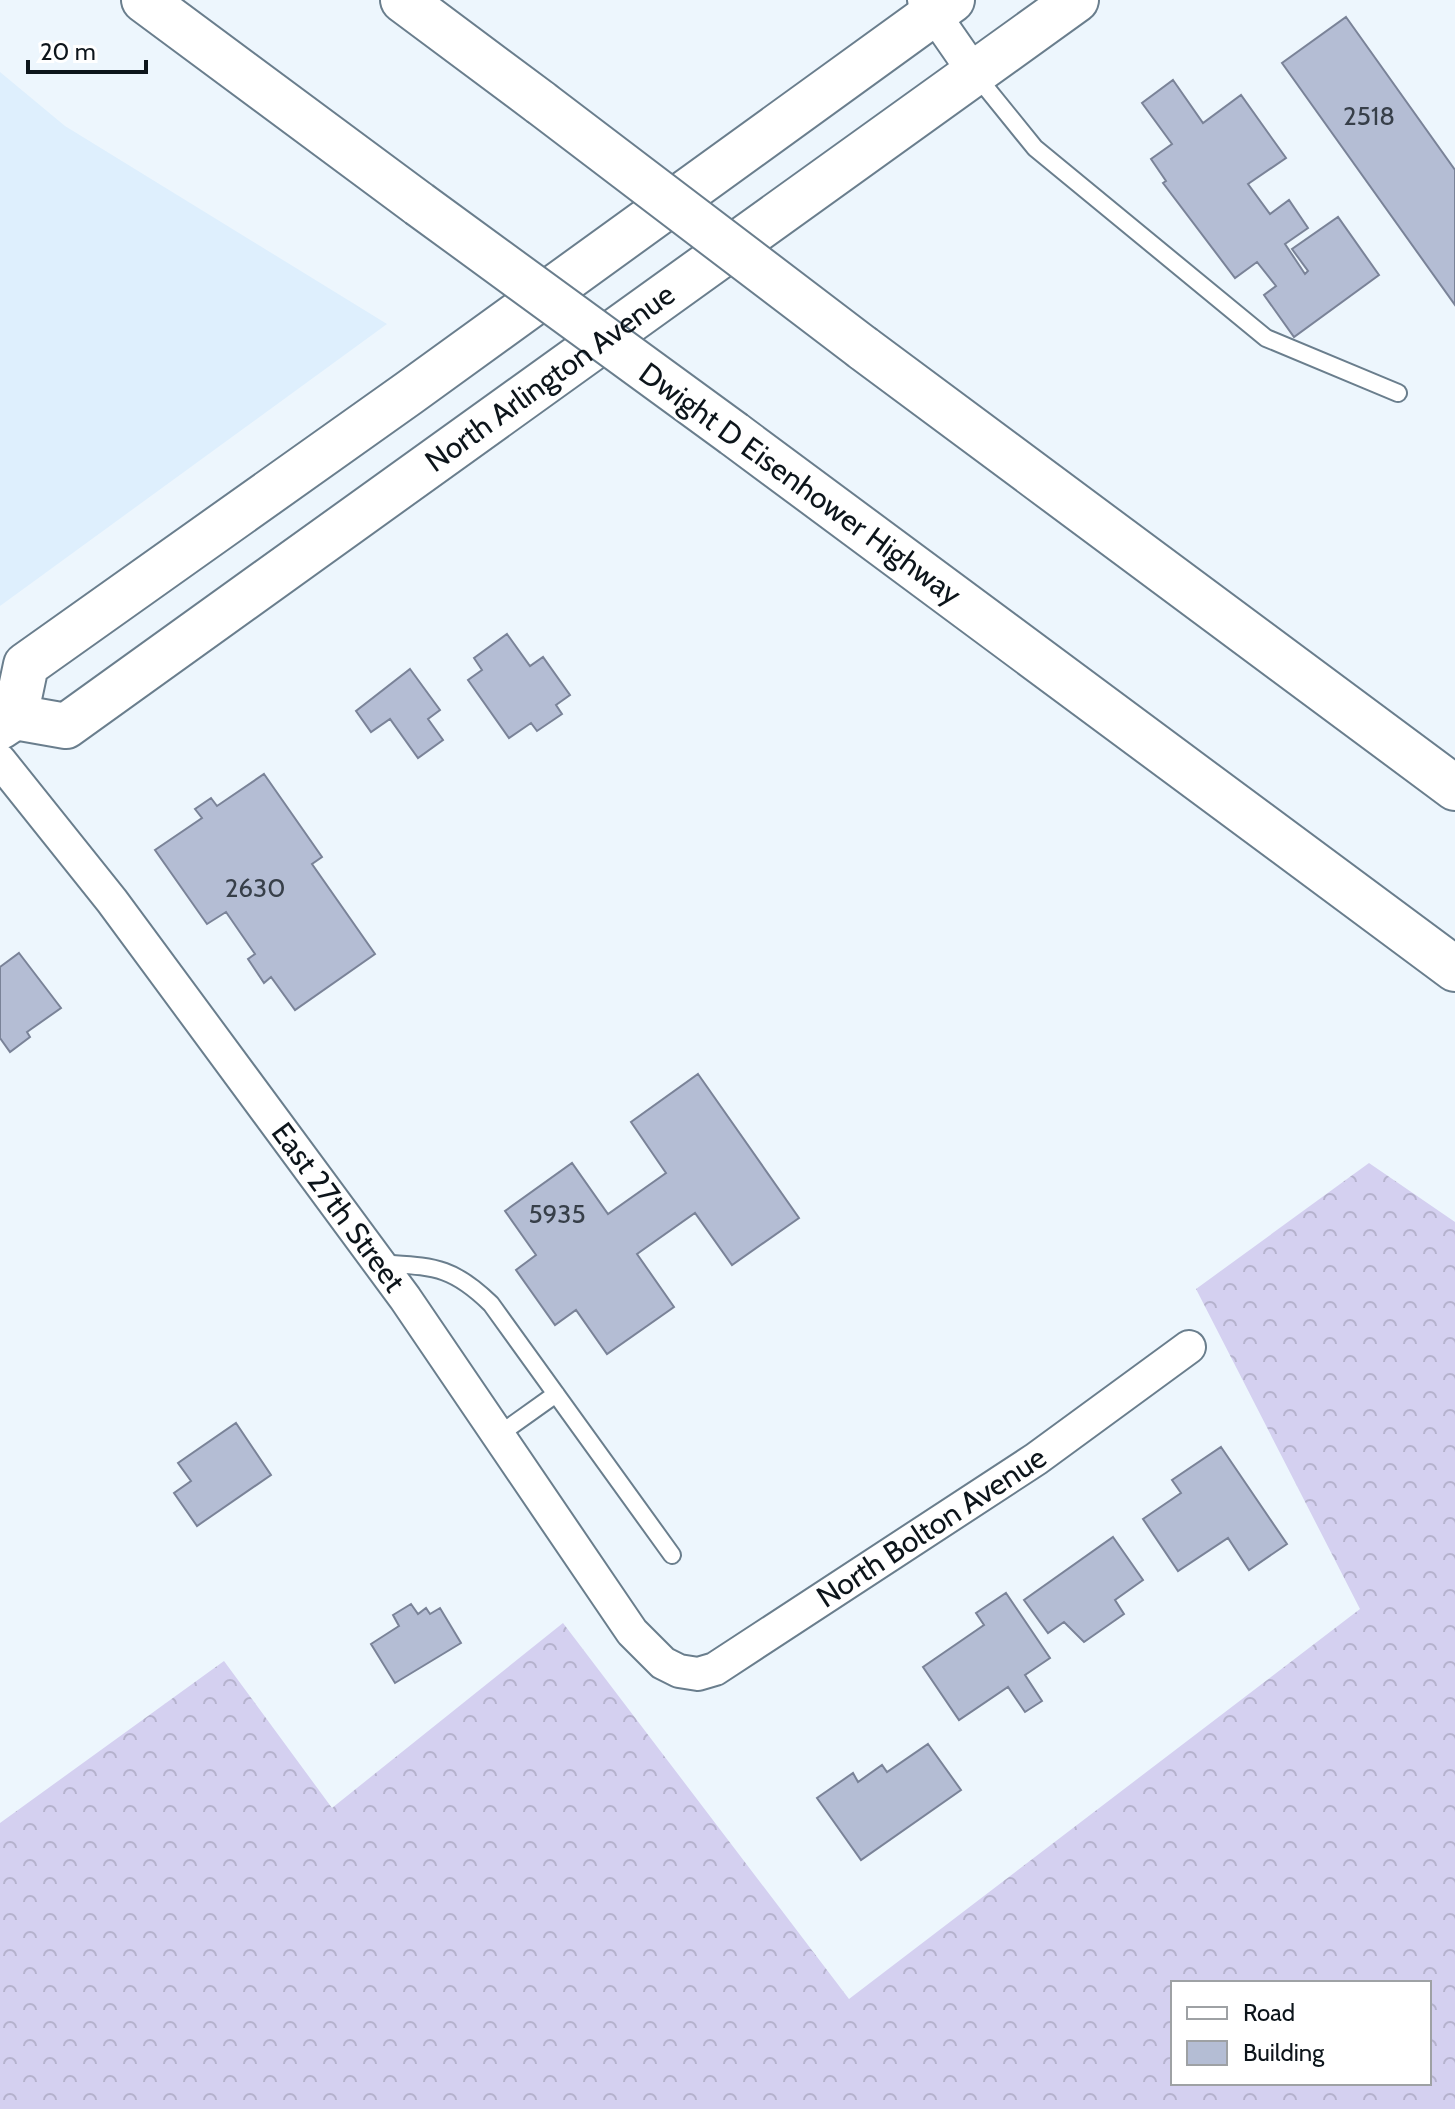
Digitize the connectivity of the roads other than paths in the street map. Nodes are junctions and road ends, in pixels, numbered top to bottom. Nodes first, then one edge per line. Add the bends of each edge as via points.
1 (144, 0) edge
2 (403, 0) edge
3 (1076, 0) edge
4 (936, 4) edge
5 (974, 72) junction
6 (1398, 393) dead end
7 (7, 722) edge
8 (0, 761) edge
9 (1455, 788) edge
10 (1455, 969) edge
11 (378, 1263) junction
12 (1189, 1347) dead end
13 (556, 1394) junction
14 (497, 1436) junction
15 (672, 1555) dead end
16 (663, 1663) joint

1 - 10 main road, Dwight D Eisenhower Highway, bridge
2 - 9 main road, bridge
3 - 5 main road, North Arlington Avenue
4 - 5 street
4 - 7 main road, North Arlington Avenue via 409,393 26,665
5 - 6 lane via 1035,148 1266,338
5 - 7 main road, North Arlington Avenue via 66,726
8 - 11 street, East 27th Street via 112,901
11 - 13 lane via 435,1267 467,1280 491,1304
11 - 14 street, East 27th Street
12 - 16 street, North Bolton Avenue via 1036,1459 715,1669 698,1674
13 - 14 lane
13 - 15 lane
14 - 16 street, East 27th Street via 607,1600

